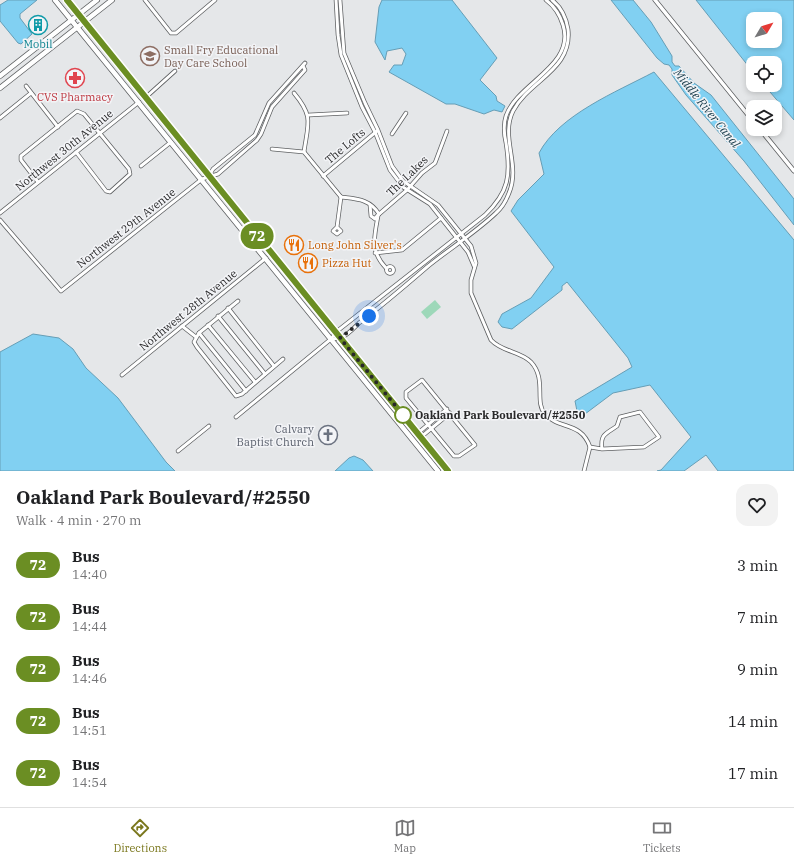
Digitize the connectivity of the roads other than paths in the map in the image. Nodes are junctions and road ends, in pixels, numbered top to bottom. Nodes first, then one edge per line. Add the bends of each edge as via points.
1 (55, 0) edge
2 (67, 0) edge
3 (98, 0) edge
4 (112, 0) edge
5 (145, 0) edge
6 (215, 0) edge
7 (336, 0) edge
8 (340, 0) edge
9 (546, 0) edge
10 (552, 0) edge
11 (655, 0) edge
12 (79, 14) junction
13 (71, 20) junction
14 (84, 22) junction
15 (77, 27) junction
16 (342, 50) junction
17 (175, 71) dead end
18 (0, 76) edge
19 (26, 86) dead end
20 (0, 88) edge
21 (31, 93) junction
22 (132, 93) junction
23 (294, 93) dead end
24 (145, 98) junction
25 (139, 102) junction
26 (150, 104) junction
27 (746, 112) edge
28 (347, 113) dead end
29 (406, 113) dead end
30 (309, 116) junction
31 (0, 118) edge
32 (260, 125) junction
33 (264, 126) junction
34 (58, 127) junction
35 (377, 131) junction
36 (447, 131) dead end
37 (100, 133) junction
38 (256, 134) junction
39 (392, 134) dead end
40 (766, 136) edge
41 (260, 137) junction
42 (171, 142) junction
43 (272, 149) dead end
44 (76, 152) junction
45 (304, 152) junction
46 (141, 166) dead end
47 (794, 171) edge
48 (209, 176) junction
49 (322, 176) junction
50 (202, 179) junction
51 (38, 182) junction
52 (408, 188) junction
53 (341, 197) junction
54 (368, 202) junction
55 (372, 212) junction
56 (0, 213) edge
57 (377, 214) junction
58 (441, 218) junction
59 (0, 220) edge
60 (337, 227) dead end
61 (461, 234) junction
62 (456, 237) junction
63 (465, 238) junction
64 (459, 242) junction
65 (257, 248) junction
66 (270, 252) junction
67 (375, 253) junction
68 (266, 258) junction
69 (277, 260) junction
70 (386, 268) dead end
71 (474, 269) junction
72 (238, 301) dead end
73 (228, 308) junction
74 (218, 316) junction
75 (208, 325) junction
76 (182, 326) junction
77 (336, 332) junction
78 (199, 333) junction
79 (196, 337) junction
80 (340, 338) junction
81 (331, 339) junction
82 (283, 359) dead end
83 (274, 366) junction
84 (265, 374) junction
85 (122, 375) dead end
86 (255, 382) junction
87 (246, 391) junction
88 (447, 409) junction
89 (450, 413) junction
90 (236, 417) dead end
91 (428, 425) junction
92 (209, 426) dead end
93 (431, 428) junction
94 (408, 434) junction
95 (419, 435) junction
96 (414, 441) junction
97 (425, 443) junction
98 (590, 447) junction
99 (602, 449) junction
100 (178, 451) dead end
101 (438, 471) edge
102 (448, 471) edge
103 (584, 471) edge

1 - 13 main road
2 - 12 main road
3 - 12 main road
4 - 14 main road
5 - 6 street via 171,33 176,33
7 - 16 street via 338,35
8 - 16 street
9 - 61 street via 560,17 565,33 563,46 554,63 515,101 507,114 504,134 509,170 502,194 490,210
10 - 63 street via 567,23 565,52 555,68 519,102 510,118 508,133 514,172 507,199 497,212
11 - 27 street
12 - 13 main road
12 - 14 main road
13 - 15 main road
13 - 18 main road
14 - 15 main road
14 - 24 main road via 126,71
15 - 20 main road
15 - 22 main road
16 - 35 street
17 - 24 street
19 - 21 street
21 - 31 street
21 - 34 street
22 - 24 main road
22 - 25 main road
23 - 30 street via 305,105
24 - 26 main road
25 - 26 main road
25 - 37 street, Northwest 30th Avenue
25 - 42 main road
26 - 48 main road
28 - 30 street
29 - 39 street
30 - 45 street
32 - 33 street
32 - 33 street via 269,103 304,65 305,70 272,107
32 - 38 street
33 - 41 street
34 - 37 street via 77,111 81,112
34 - 51 street via 21,156 20,160
35 - 49 street, The Lofts
35 - 52 street via 390,170
36 - 52 street, The Lakes via 435,163
37 - 44 street, Northwest 30th Avenue
37 - 44 street via 129,169 130,174 110,192 106,191
38 - 41 street
38 - 48 street
40 - 47 street
41 - 48 street, Northwest 29th Avenue via 218,174
42 - 46 street
42 - 50 main road
43 - 45 street
44 - 51 street, Northwest 30th Avenue
45 - 49 street
48 - 50 street, Northwest 29th Avenue
48 - 66 main road
49 - 53 street
50 - 59 street, Northwest 29th Avenue via 61,291
50 - 65 main road
51 - 56 street, Northwest 30th Avenue
52 - 57 street, The Lakes
52 - 58 street via 428,203
52 - 61 street via 438,205
53 - 54 street
53 - 60 street
54 - 55 street
54 - 57 street
55 - 57 street, The Lakes
55 - 57 street via 371,216
57 - 67 street
58 - 62 street
58 - 67 street via 402,250
61 - 62 street
61 - 63 street
62 - 64 street
62 - 77 street
63 - 64 street
63 - 71 street via 476,258
64 - 71 street via 471,256
64 - 80 street
65 - 66 main road
65 - 68 main road
66 - 69 main road
67 - 70 street
68 - 69 main road
68 - 76 street, Northwest 28th Avenue
68 - 81 main road
69 - 77 main road
71 - 98 street via 471,293 491,340 496,345 530,361 540,380 541,405 545,414 579,430
72 - 73 street
73 - 74 street
73 - 83 street
74 - 75 street
74 - 84 street
75 - 78 street
75 - 86 street
76 - 79 street
76 - 85 street, Northwest 28th Avenue
77 - 80 main road
77 - 81 street
78 - 79 street
78 - 87 street
79 - 87 street via 194,342 197,348 236,396
80 - 81 street
80 - 95 main road
81 - 90 street
81 - 94 main road
82 - 83 street
83 - 84 street
84 - 86 street
86 - 87 street
88 - 89 street
88 - 91 street
88 - 91 street via 422,380 406,392 406,398
89 - 93 street
89 - 93 street via 475,445 459,456 454,456
91 - 93 street
91 - 95 street
92 - 100 street
93 - 95 street
94 - 95 main road via 414,438
94 - 96 main road
95 - 97 main road
96 - 97 main road
96 - 101 main road
97 - 102 main road
98 - 99 street
98 - 103 street
99 - 99 street via 603,435 617,426 620,417 640,412 659,436 644,447

